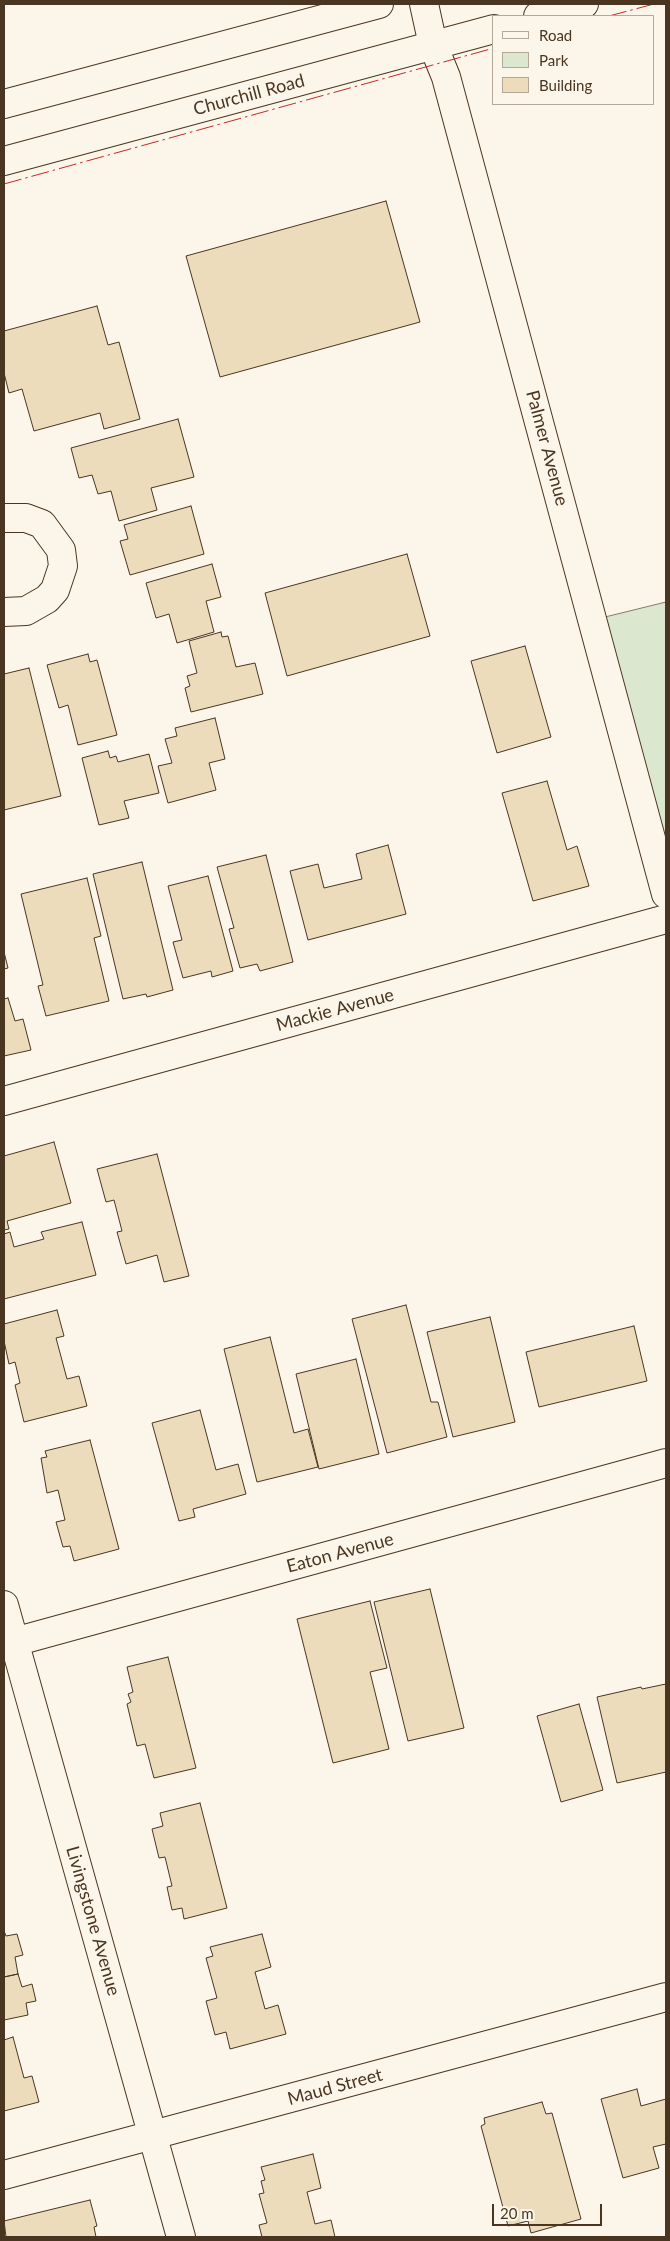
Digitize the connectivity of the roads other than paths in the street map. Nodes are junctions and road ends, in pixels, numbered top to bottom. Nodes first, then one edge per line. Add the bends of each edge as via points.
1 (379, 4) edge
2 (424, 4) edge
3 (584, 4) edge
4 (542, 15) edge
5 (492, 29) edge
6 (433, 45) junction
7 (4, 104) edge
8 (4, 161) edge
9 (4, 518) edge
10 (4, 612) edge
11 (666, 894) edge
12 (666, 919) edge
13 (4, 1101) edge
14 (666, 1463) edge
15 (4, 1605) edge
16 (14, 1642) junction
17 (666, 1997) edge
18 (154, 2136) junction
19 (4, 2175) edge
20 (181, 2237) edge

1 - 7 street
2 - 6 street, Palmer Avenue
3 - 4 street
5 - 6 street, Churchill Road
6 - 8 street, Churchill Road
6 - 11 street, Palmer Avenue via 446,77
9 - 10 street via 26,518 42,524 61,550 63,566 56,590 48,599 26,611
12 - 13 street, Mackie Avenue
14 - 16 street, Eaton Avenue
15 - 16 street, Livingstone Avenue
16 - 18 street, Livingstone Avenue
17 - 18 street, Maud Street
18 - 19 street, Maud Street
18 - 20 street, Livingstone Avenue

